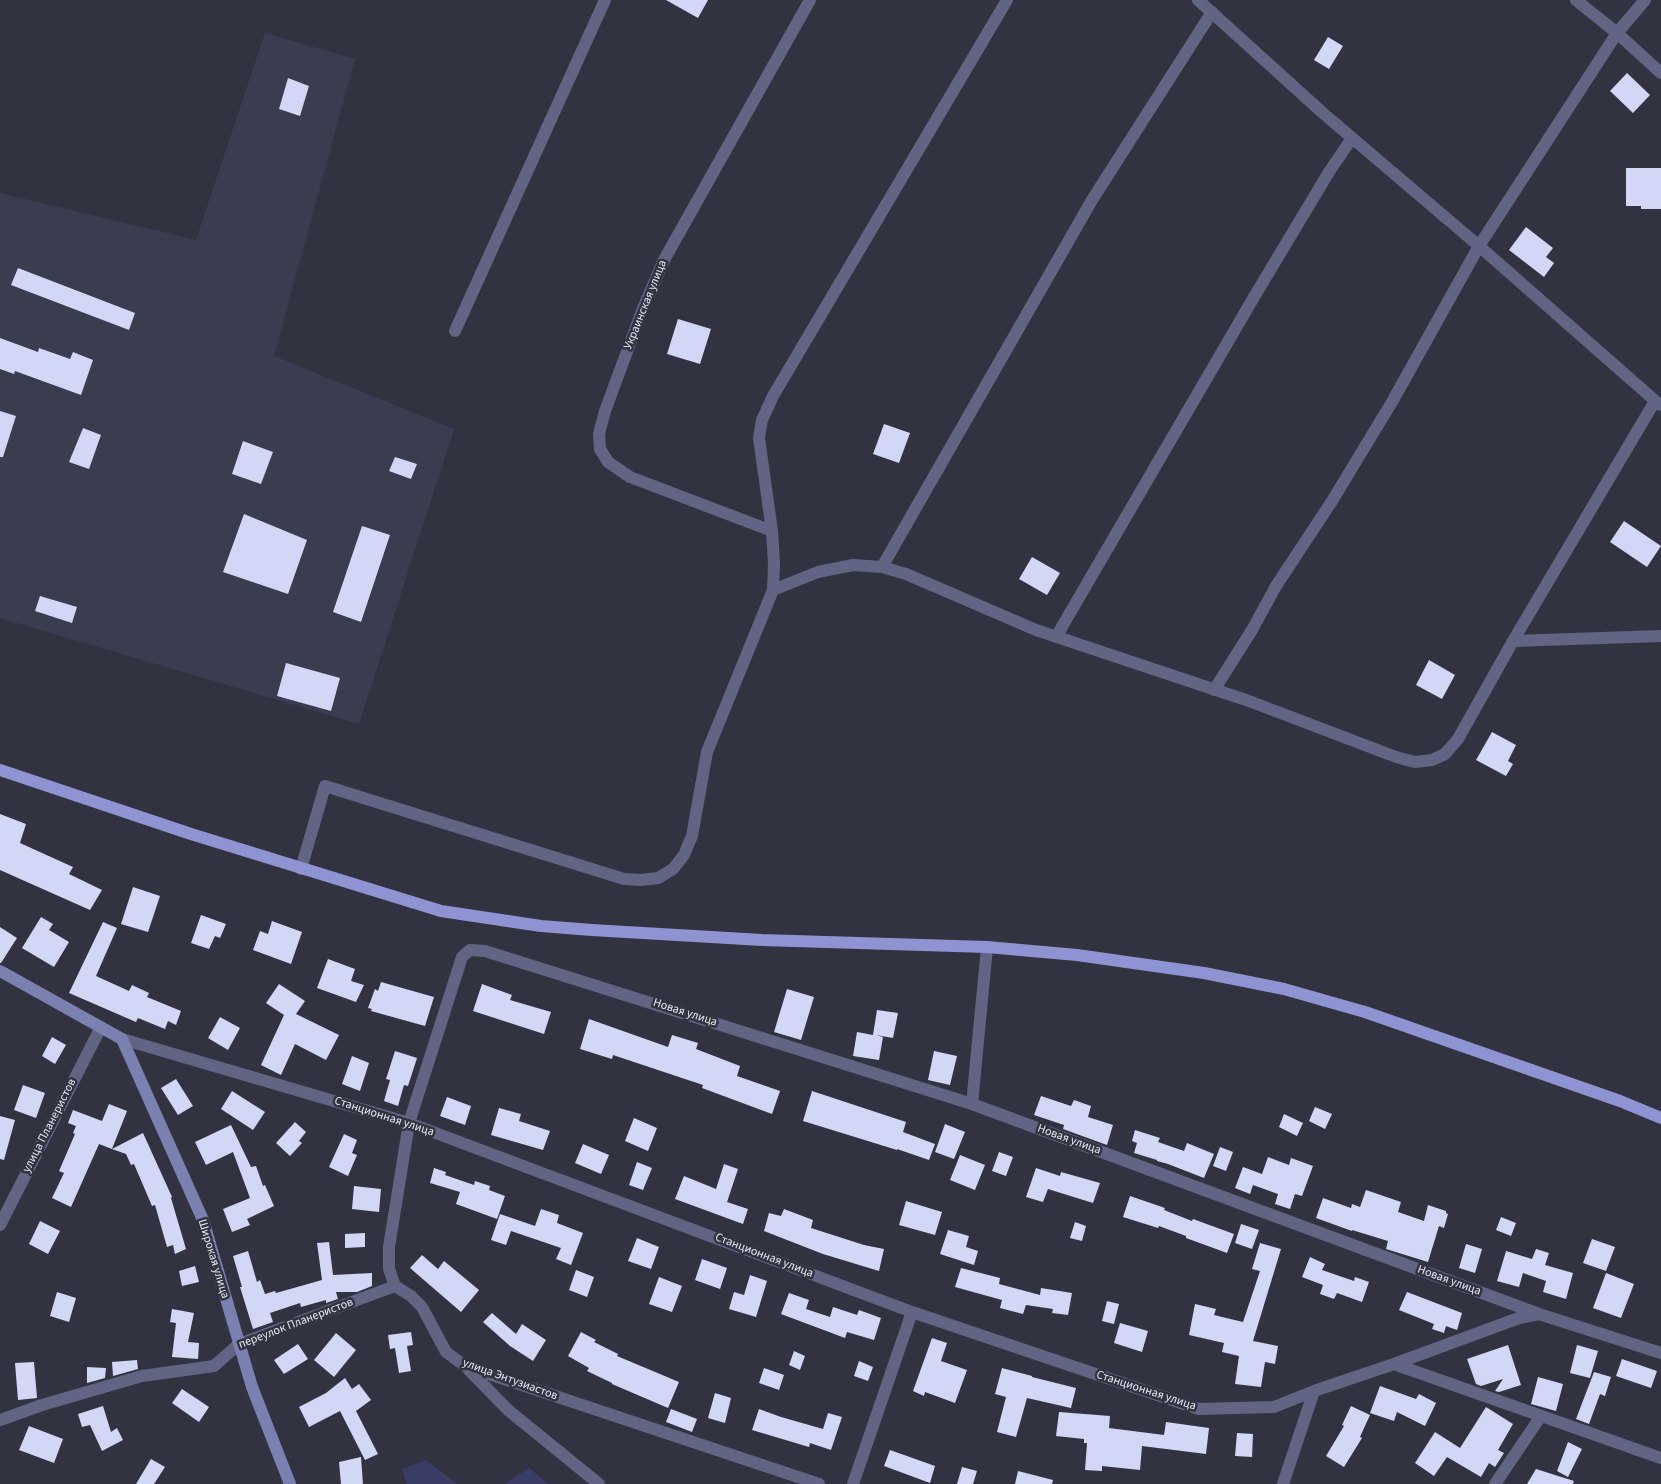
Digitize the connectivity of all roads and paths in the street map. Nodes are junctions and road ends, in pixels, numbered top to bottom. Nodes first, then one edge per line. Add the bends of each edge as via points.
1 (605, 0) edge
2 (810, 0) edge
3 (1006, 0) edge
4 (1198, 0) edge
5 (1576, 0) edge
6 (1645, 0) edge
7 (1212, 12) junction
8 (1617, 33) junction
9 (1661, 73) edge
10 (1352, 138) junction
11 (1479, 246) junction
12 (455, 331) dead end
13 (1658, 404) edge
14 (772, 531) junction
15 (882, 567) junction
16 (773, 590) junction
17 (1661, 636) edge
18 (1056, 637) junction
19 (1513, 641) junction
20 (1214, 690) junction
21 (0, 770) edge
22 (301, 869) junction
23 (987, 946) junction
24 (0, 971) edge
25 (101, 1027) junction
26 (122, 1039) junction
27 (972, 1104) junction
28 (1661, 1118) edge
29 (409, 1123) junction
30 (0, 1225) edge
31 (395, 1286) junction
32 (912, 1312) junction
33 (1540, 1314) junction
34 (239, 1344) junction
35 (1661, 1353) edge
36 (1394, 1364) junction
37 (465, 1366) junction
38 (1314, 1391) junction
39 (1541, 1416) junction
40 (0, 1420) edge
41 (1661, 1458) edge
42 (290, 1484) edge
43 (599, 1484) edge
44 (819, 1484) edge
45 (853, 1484) edge
46 (1284, 1484) edge
47 (1495, 1484) edge

1 - 12 street
2 - 14 street, Украинская улица via 664,260 605,411 600,434 600,450 608,462 630,477
3 - 14 street via 773,396 762,420 760,438
4 - 7 street
5 - 8 street
6 - 8 street
7 - 10 street
7 - 15 street via 1092,200
8 - 9 street
8 - 11 street
10 - 11 street
10 - 18 street via 1254,297
11 - 13 street
11 - 20 street via 1382,418
13 - 19 street
14 - 16 street
15 - 16 street via 853,565 818,572
15 - 18 street
16 - 22 street via 707,752 692,836 684,855 673,869 658,878 624,879 325,786
17 - 19 street
18 - 20 street
19 - 20 street via 1458,739 1445,754 1432,760 1415,762 1396,757
21 - 22 main road
22 - 23 main road via 441,911 541,926 762,940
23 - 27 street
23 - 28 main road via 1204,973 1284,989 1365,1012
24 - 25 street, Станционная улица
25 - 26 street, Станционная улица
25 - 30 street, улица Планеристов
26 - 29 street, Станционная улица
26 - 34 street, Широкая улица via 203,1220
27 - 29 street, Новая улица via 485,951 470,950 462,957
27 - 33 street, Новая улица
29 - 31 street via 390,1247 389,1269
29 - 32 street, Станционная улица
31 - 34 street, переулок Планеристов
31 - 37 street, улица Энтузиастов via 422,1307 446,1352
32 - 38 street, Станционная улица via 1199,1409 1274,1407
32 - 45 street
33 - 35 street, Новая улица
33 - 36 street, Станционная улица via 1519,1318
34 - 40 street, переулок Планеристов via 214,1366 142,1376
34 - 42 street, Широкая улица via 252,1387
36 - 38 street, Станционная улица
36 - 39 street
37 - 43 street via 508,1410
37 - 44 street, улица Энтузиастов
38 - 46 street
39 - 41 street
39 - 47 street

